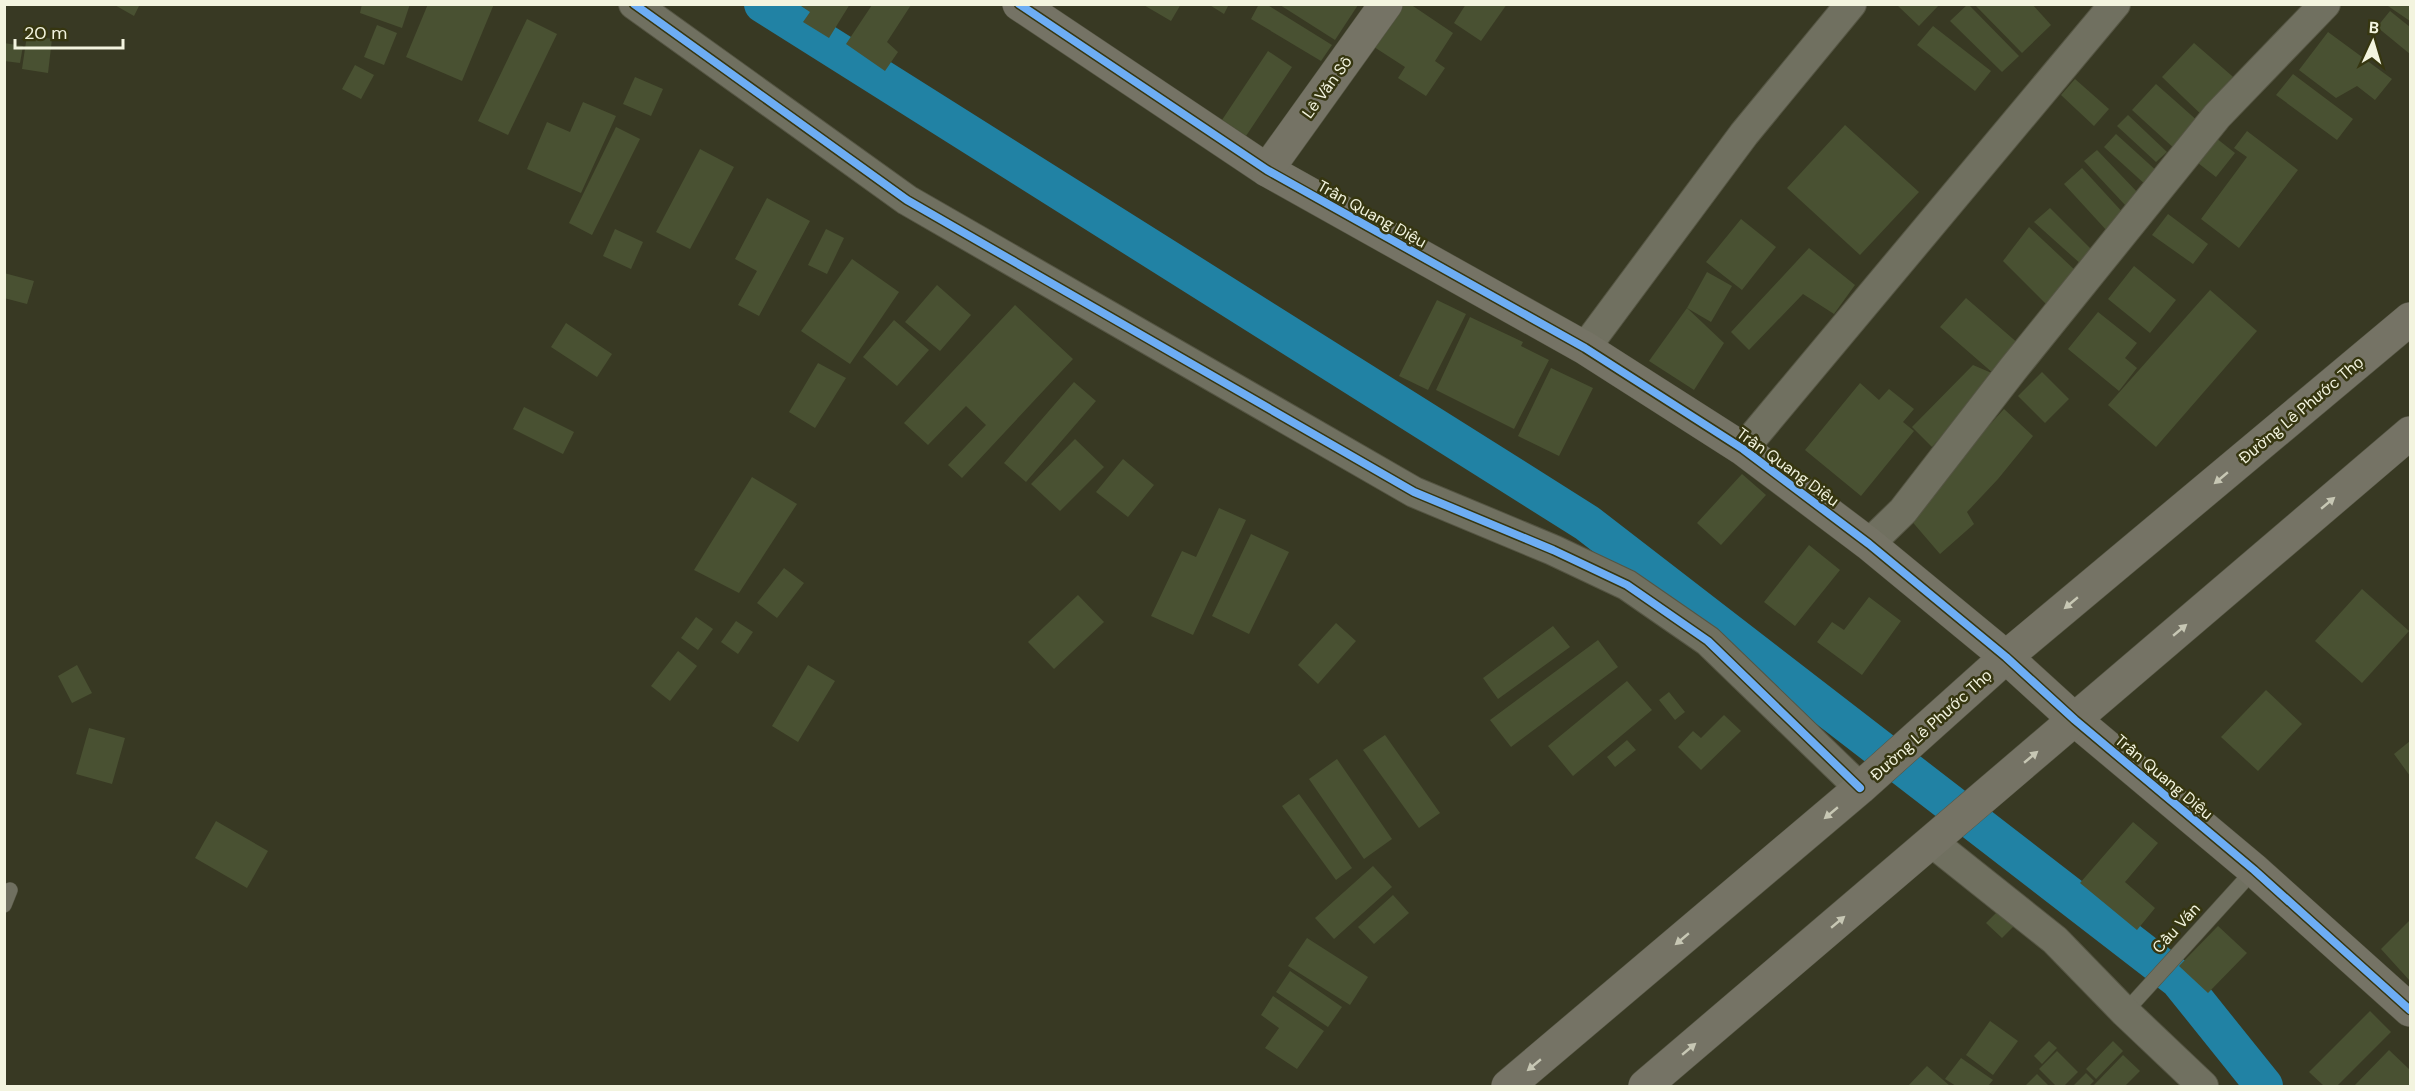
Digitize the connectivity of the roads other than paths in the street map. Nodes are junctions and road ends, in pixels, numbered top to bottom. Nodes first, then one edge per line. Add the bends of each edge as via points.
1 (634, 4) edge
2 (1019, 4) edge
3 (1386, 4) edge
4 (1851, 4) edge
5 (2115, 4) edge
6 (2325, 4) edge
7 (1267, 170) junction
8 (2410, 319) edge
9 (1585, 348) junction
10 (2410, 433) edge
11 (1743, 449) junction
12 (1869, 544) junction
13 (2006, 657) junction
14 (2075, 720) junction
15 (1868, 781) junction
16 (1936, 838) junction
17 (2254, 870) junction
18 (10, 890) dead end
19 (4, 905) edge
20 (2410, 1010) edge
21 (2125, 1012) junction
22 (1508, 1086) edge
23 (1645, 1086) edge
24 (2203, 1086) edge

1 - 15 street via 907,200 1414,492 1627,585 1708,641
2 - 7 street, Trần Quang Diệu
3 - 7 street, Lê Văn Sô
4 - 9 street via 1744,134
5 - 11 street
6 - 12 street via 2217,116 1903,511
7 - 9 street, Trần Quang Diệu
8 -> 13 street, Đường Lê Phước Thọ
9 - 11 street, Trần Quang Diệu
14 -> 10 street
11 - 12 street, Trần Quang Diệu
12 - 13 street, Trần Quang Diệu
13 - 14 street, Trần Quang Diệu
13 - 15 street, Đường Lê Phước Thọ
16 -> 14 street
14 - 17 street, Trần Quang Diệu
15 -> 22 street, Đường Lê Phước Thọ
16 - 21 street via 2055,940
23 -> 16 street
17 - 20 street, Trần Quang Diệu
17 - 21 lane, Cầu Ván
18 - 19 lane
21 - 24 street

